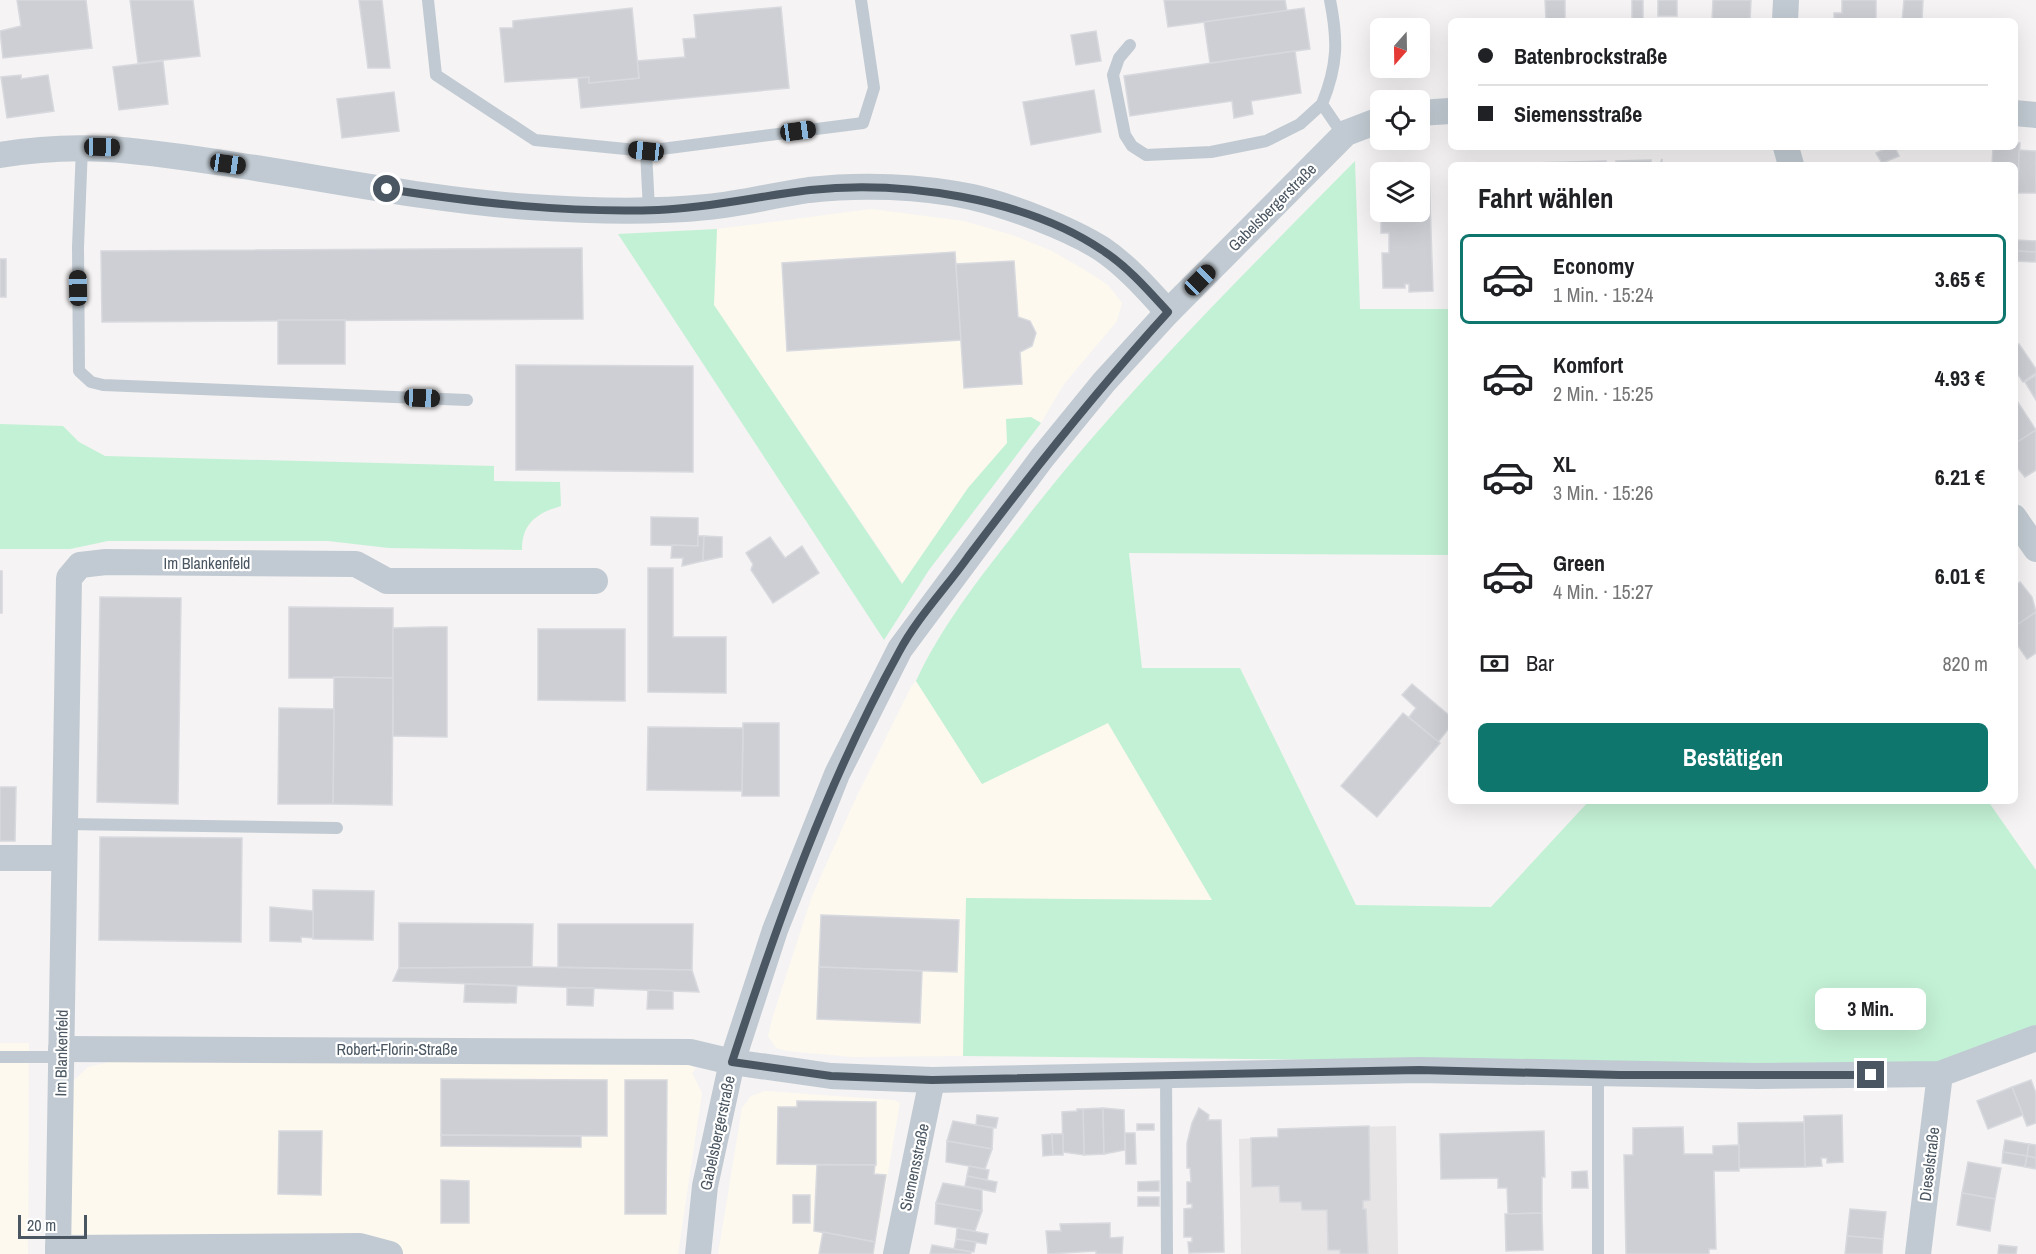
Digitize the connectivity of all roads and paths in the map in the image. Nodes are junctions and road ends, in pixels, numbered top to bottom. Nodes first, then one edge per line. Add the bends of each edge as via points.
1 (428, 0) edge
2 (861, 0) edge
3 (1330, 0) edge
4 (1786, 0) edge
5 (1785, 18) edge
6 (1130, 45) dead end
7 (1322, 104) junction
8 (1448, 111) edge
9 (1430, 112) edge
10 (2018, 114) edge
11 (2036, 115) edge
12 (1370, 124) edge
13 (1343, 135) junction
14 (82, 147) junction
15 (646, 151) junction
16 (0, 155) edge
17 (649, 210) junction
18 (1168, 312) junction
19 (467, 400) dead end
20 (2018, 523) edge
21 (2036, 549) edge
22 (595, 581) dead end
23 (64, 824) junction
24 (337, 828) dead end
25 (0, 858) edge
26 (62, 858) junction
27 (2036, 1038) edge
28 (61, 1053) junction
29 (0, 1057) edge
30 (732, 1062) junction
31 (1166, 1074) junction
32 (1940, 1074) junction
33 (1598, 1075) junction
34 (932, 1080) junction
35 (58, 1251) edge
36 (390, 1254) edge
37 (699, 1254) edge
38 (896, 1254) edge
39 (1167, 1254) edge
40 (1598, 1254) edge
41 (1918, 1254) edge

1 - 15 lane via 436,75 536,140
2 - 15 lane via 874,88 863,123
3 - 7 lane via 1337,32 1336,60
4 - 5 street
6 - 7 lane via 1119,58 1113,75 1125,135 1132,146 1146,155 1211,152 1266,141 1300,124
7 - 13 lane
8 - 9 street
10 - 11 street
12 - 13 street, Gabelsbergerstraße
13 - 18 street, Gabelsbergerstraße
14 - 16 street via 46,147
14 - 17 street via 123,148 461,200 531,207
14 - 19 lane via 79,371 84,377 103,385
15 - 17 lane
17 - 18 street via 708,207 810,190 857,188 913,189 973,198 1063,230 1102,249 1135,276
18 - 30 street, Gabelsbergerstraße via 1042,458 900,649 828,795 784,905
20 - 21 street
22 - 23 street, Im Blankenfeld via 387,581 356,564 80,565 69,578 67,603
23 - 24 lane
23 - 26 street, Im Blankenfeld
25 - 26 street
26 - 28 street, Im Blankenfeld
27 - 32 street
28 - 29 lane
28 - 30 street, Robert-Florin-Straße via 690,1052
28 - 35 street, Im Blankenfeld
30 - 34 street via 831,1076
30 - 37 street, Gabelsbergerstraße via 705,1186
31 - 33 street via 1419,1070
31 - 34 street
31 - 39 lane
32 - 33 street
32 - 41 street, Dieselstraße
33 - 40 lane
34 - 38 street, Siemensstraße
35 - 36 street, Im Blankenfeld via 360,1246

